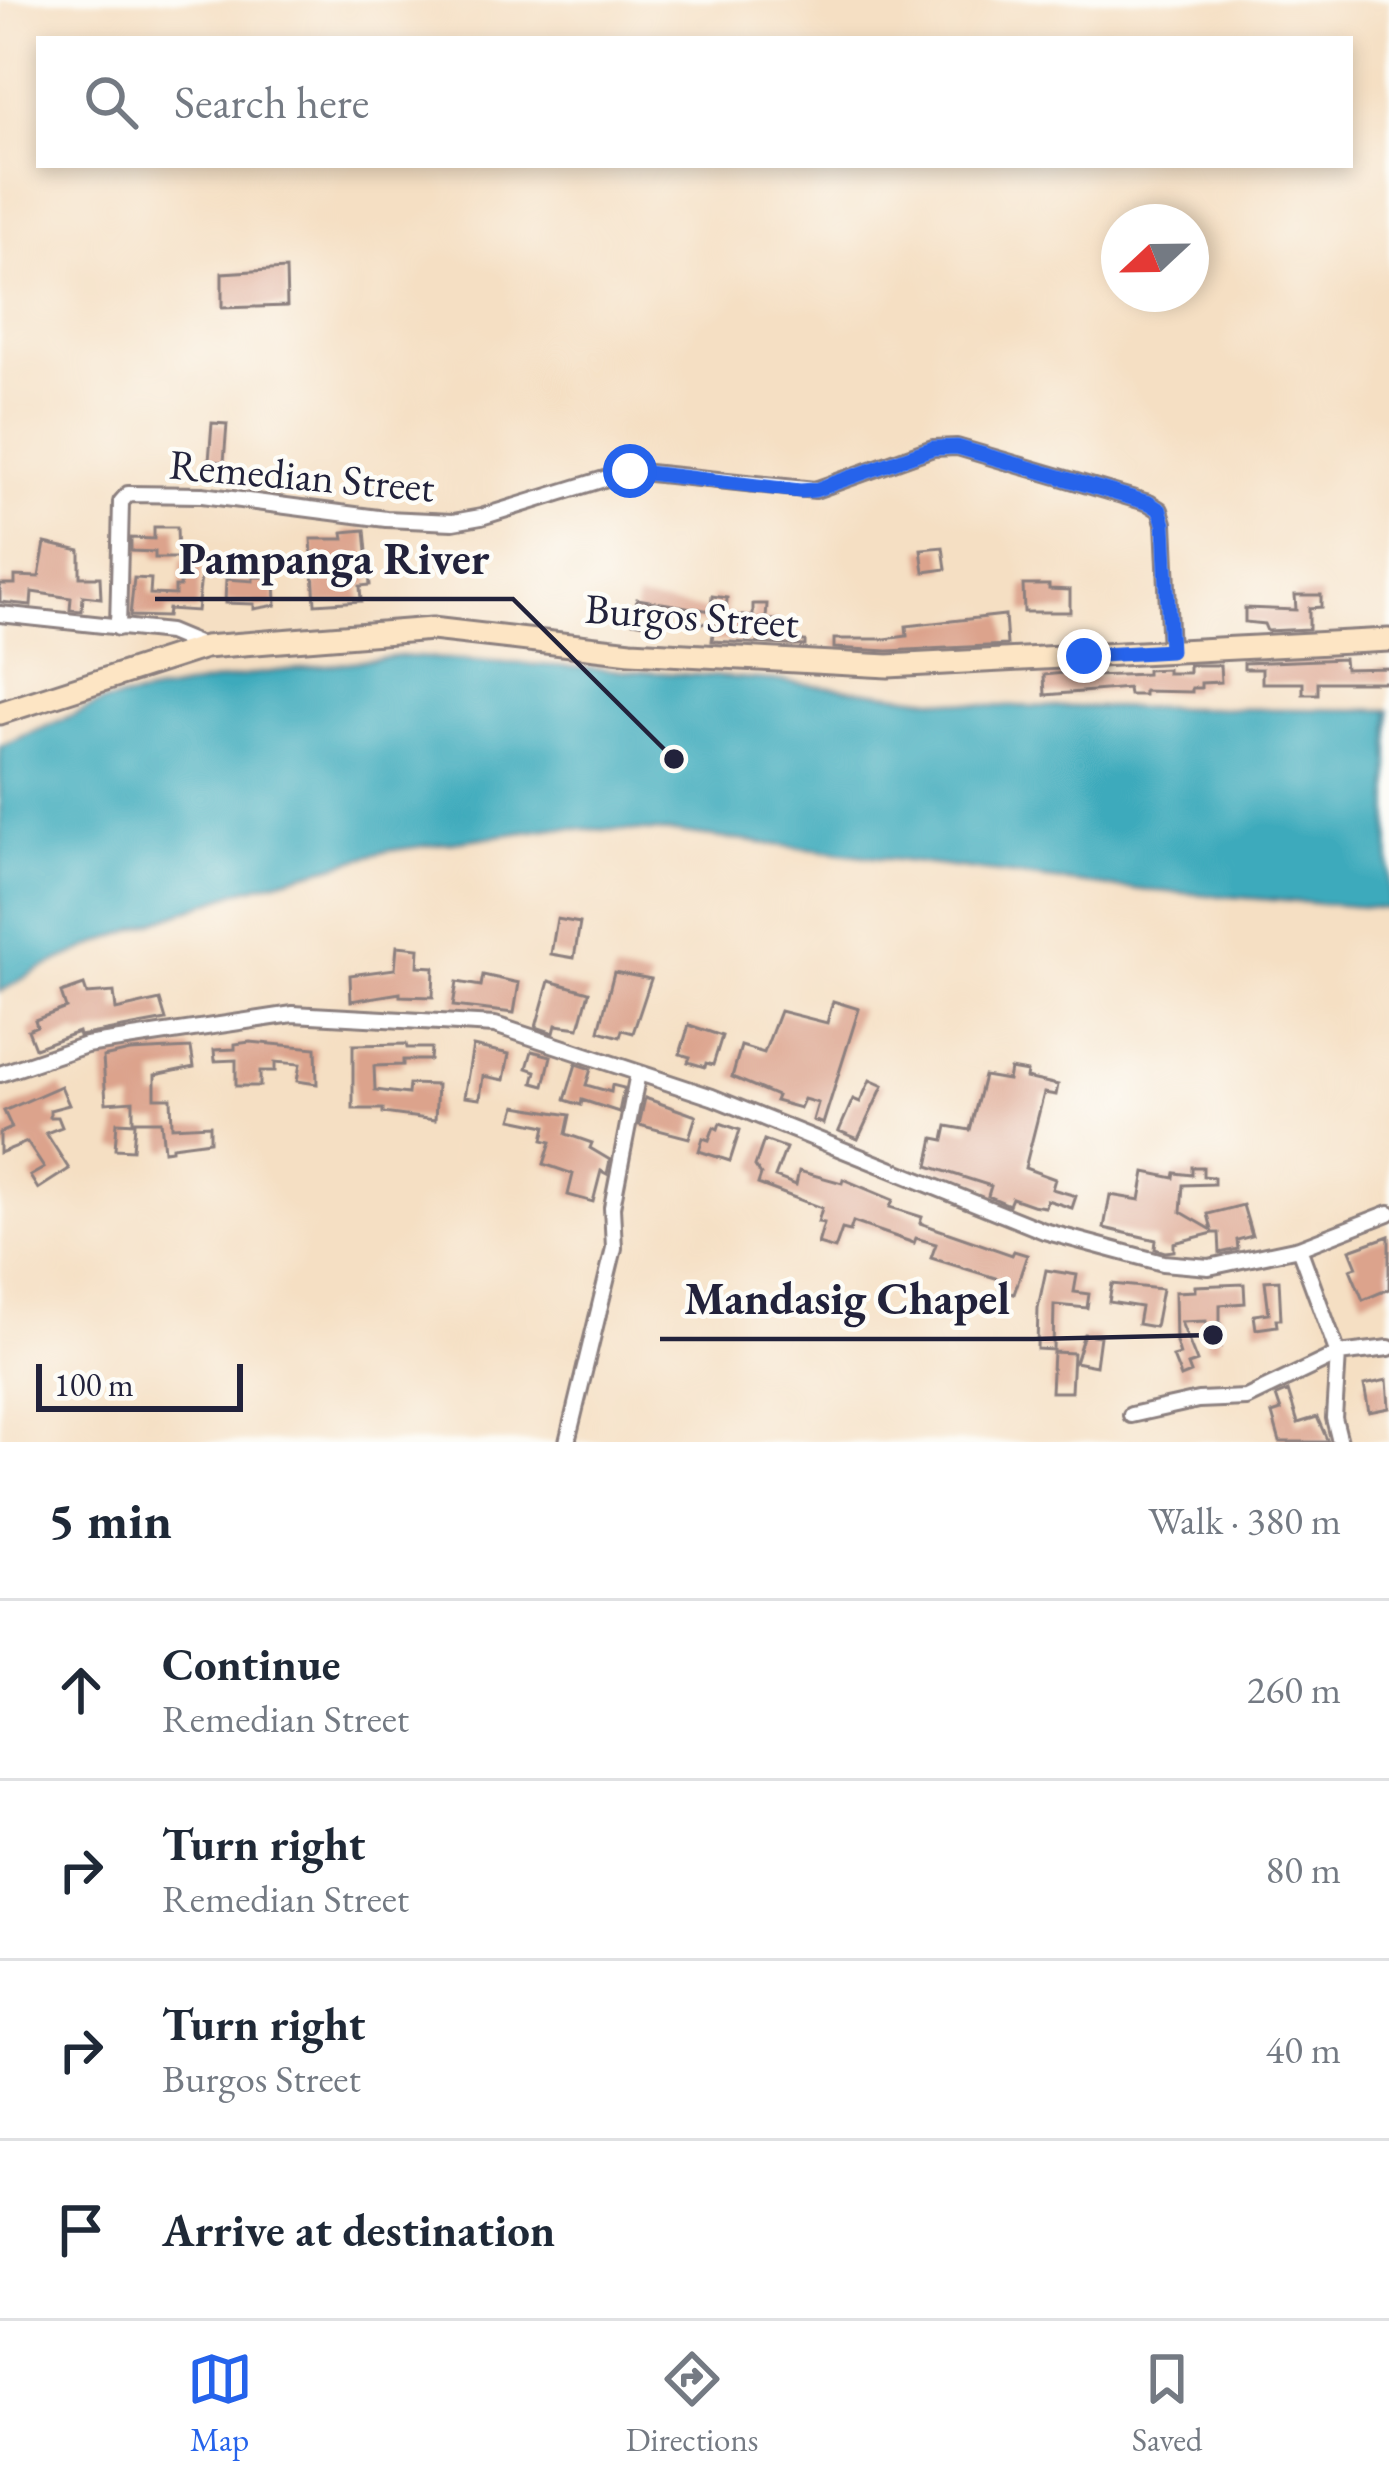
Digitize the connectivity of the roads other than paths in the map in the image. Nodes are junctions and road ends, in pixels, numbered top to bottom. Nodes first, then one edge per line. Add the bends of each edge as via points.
1 (0, 614) edge
2 (118, 628) junction
3 (1389, 640) edge
4 (205, 647) junction
5 (1170, 651) junction
6 (0, 713) edge
7 (638, 1073) junction
8 (0, 1074) edge
9 (1389, 1214) edge
10 (1299, 1248) junction
11 (1389, 1348) edge
12 (1338, 1354) junction
13 (1131, 1415) dead end
14 (567, 1442) edge
15 (1340, 1442) edge

1 - 2 street
2 - 4 street via 169,632
2 - 5 street, Remedian Street via 121,502 128,494 453,522 630,471 815,490 957,447 1160,510
3 - 5 street, Burgos Street
4 - 5 street, Burgos Street via 432,629 865,666
4 - 6 street, Burgos Street
7 - 8 street via 495,1025 293,1015 86,1045
7 - 10 street via 1044,1231 1163,1263 1209,1267
7 - 14 street via 612,1207 614,1248
9 - 10 street
10 - 12 street
11 - 12 street
12 - 13 street via 1246,1398
12 - 15 street

